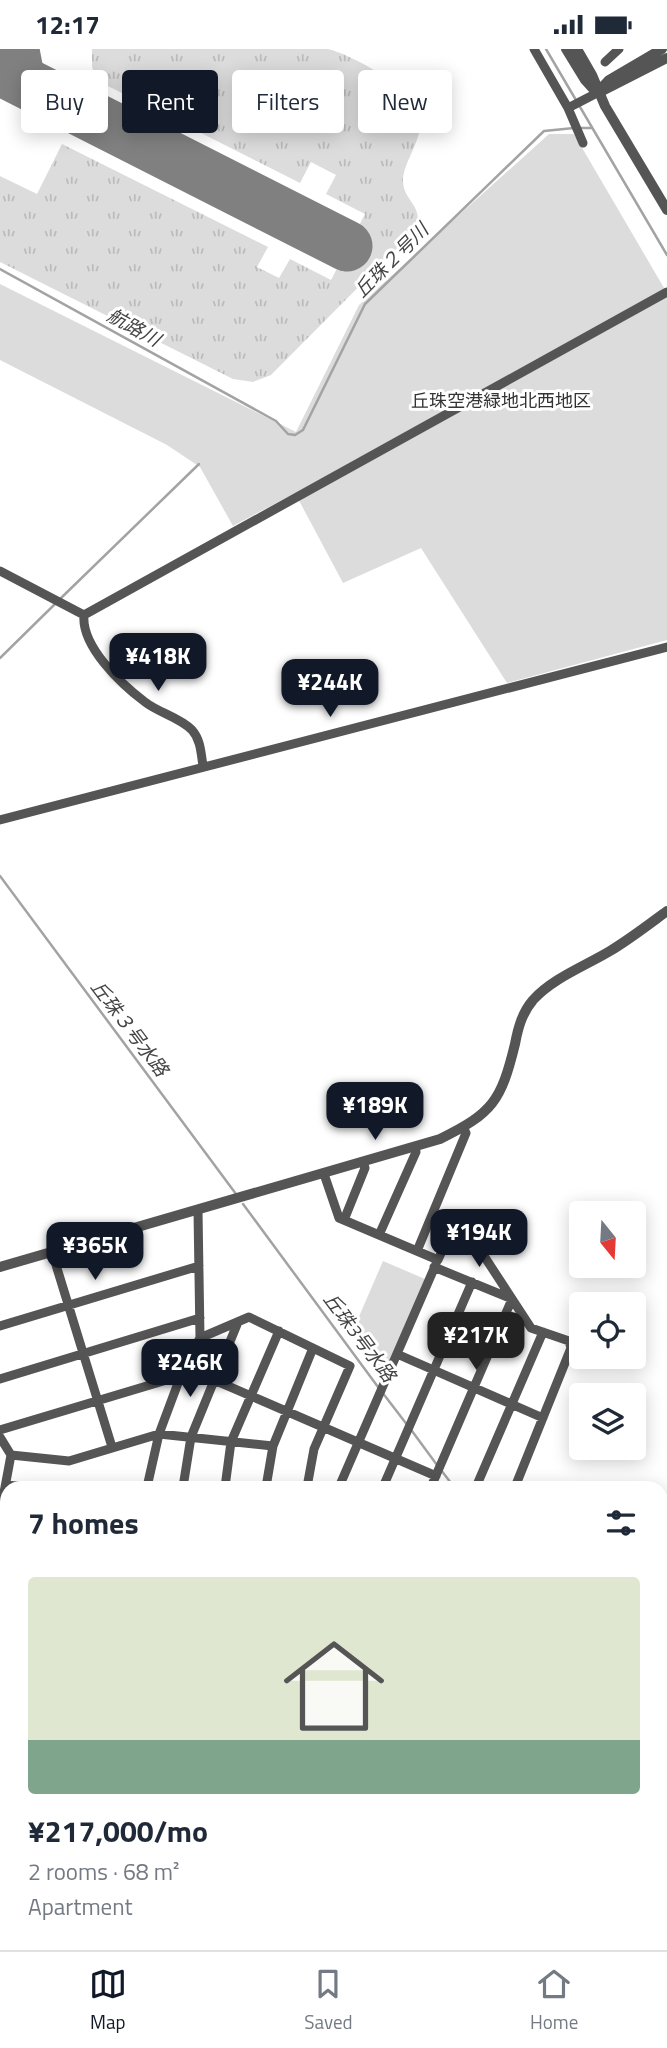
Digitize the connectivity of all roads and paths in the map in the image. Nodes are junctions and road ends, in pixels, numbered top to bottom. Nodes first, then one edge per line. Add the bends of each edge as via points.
1 (534, 49) edge
2 (566, 49) edge
3 (577, 49) edge
4 (619, 49) edge
5 (663, 49) edge
6 (667, 57) edge
7 (605, 62) dead end
8 (597, 93) junction
9 (574, 105) junction
10 (581, 139) dead end
11 (667, 210) edge
12 (667, 292) edge
13 (0, 571) edge
14 (84, 615) junction
15 (667, 647) edge
16 (203, 767) junction
17 (0, 820) edge
18 (667, 911) edge
19 (463, 1127) junction
20 (415, 1147) junction
21 (363, 1162) junction
22 (324, 1174) junction
23 (198, 1211) junction
24 (344, 1220) junction
25 (379, 1235) junction
26 (417, 1251) junction
27 (52, 1252) junction
28 (436, 1263) junction
29 (199, 1266) junction
30 (0, 1267) edge
31 (472, 1282) junction
32 (512, 1299) junction
33 (69, 1305) junction
34 (200, 1318) junction
35 (238, 1322) junction
36 (0, 1326) edge
37 (279, 1331) junction
38 (543, 1332) junction
39 (200, 1338) junction
40 (313, 1348) junction
41 (83, 1353) junction
42 (397, 1354) junction
43 (434, 1370) junction
44 (182, 1371) junction
45 (0, 1379) edge
46 (214, 1380) junction
47 (474, 1388) junction
48 (250, 1395) junction
49 (98, 1401) junction
50 (513, 1404) junction
51 (287, 1411) junction
52 (543, 1417) junction
53 (323, 1427) junction
54 (0, 1430) edge
55 (159, 1434) junction
56 (0, 1437) edge
57 (191, 1437) junction
58 (359, 1441) junction
59 (232, 1442) junction
60 (273, 1446) junction
61 (112, 1447) junction
62 (11, 1455) junction
63 (396, 1458) junction
64 (438, 1471) junction
65 (7, 1481) edge
66 (147, 1481) edge
67 (184, 1481) edge
68 (226, 1481) edge
69 (267, 1481) edge
70 (308, 1481) edge
71 (342, 1481) edge
72 (386, 1481) edge
73 (434, 1481) edge
74 (480, 1481) edge
75 (517, 1481) edge

1 - 9 street
2 - 8 street
3 - 8 street
4 - 7 street
5 - 6 street
5 - 8 street via 609,80
6 - 8 street
8 - 9 street
8 - 11 street
9 - 10 street
12 - 14 street
13 - 14 street
14 - 16 street via 90,643 127,686 146,703 191,729 199,740
15 - 16 street
16 - 17 street
18 - 19 street via 532,1001 520,1022 502,1091 491,1107
19 - 20 street
19 - 26 street via 466,1133
20 - 21 street
20 - 25 street
21 - 22 street
21 - 24 street via 365,1168
22 - 23 street
22 - 24 street via 339,1218
23 - 27 street
23 - 29 street
24 - 25 street
25 - 26 street
26 - 28 street
27 - 30 street
27 - 33 street
28 - 31 street
28 - 32 street via 458,1216
28 - 42 street
29 - 33 street
29 - 34 street
31 - 32 street
31 - 43 street
32 - 38 street via 531,1328
32 - 47 street
33 - 36 street
33 - 41 street
34 - 39 street
34 - 41 street
35 - 37 street via 249,1317
35 - 39 street
35 - 46 street
37 - 40 street
37 - 48 street
38 - 50 street
38 - 52 street via 569,1341 571,1348
39 - 44 street
40 - 51 street
40 - 53 street via 350,1366
41 - 45 street
41 - 49 street
42 - 43 street
42 - 58 street
43 - 47 street
43 - 63 street
44 - 46 street
44 - 49 street
44 - 55 street
46 - 48 street
46 - 57 street
47 - 50 street
47 - 64 street
48 - 51 street
48 - 59 street
49 - 54 street
49 - 61 street
50 - 52 street
50 - 74 street
51 - 53 street
51 - 60 street
52 - 75 street
53 - 58 street
53 - 70 street
55 - 57 street
55 - 61 street
55 - 66 street
56 - 62 street
57 - 59 street
57 - 67 street
58 - 63 street
58 - 71 street
59 - 60 street
59 - 68 street
60 - 69 street
61 - 62 street via 69,1461
62 - 65 street
63 - 64 street
63 - 72 street
64 - 73 street

